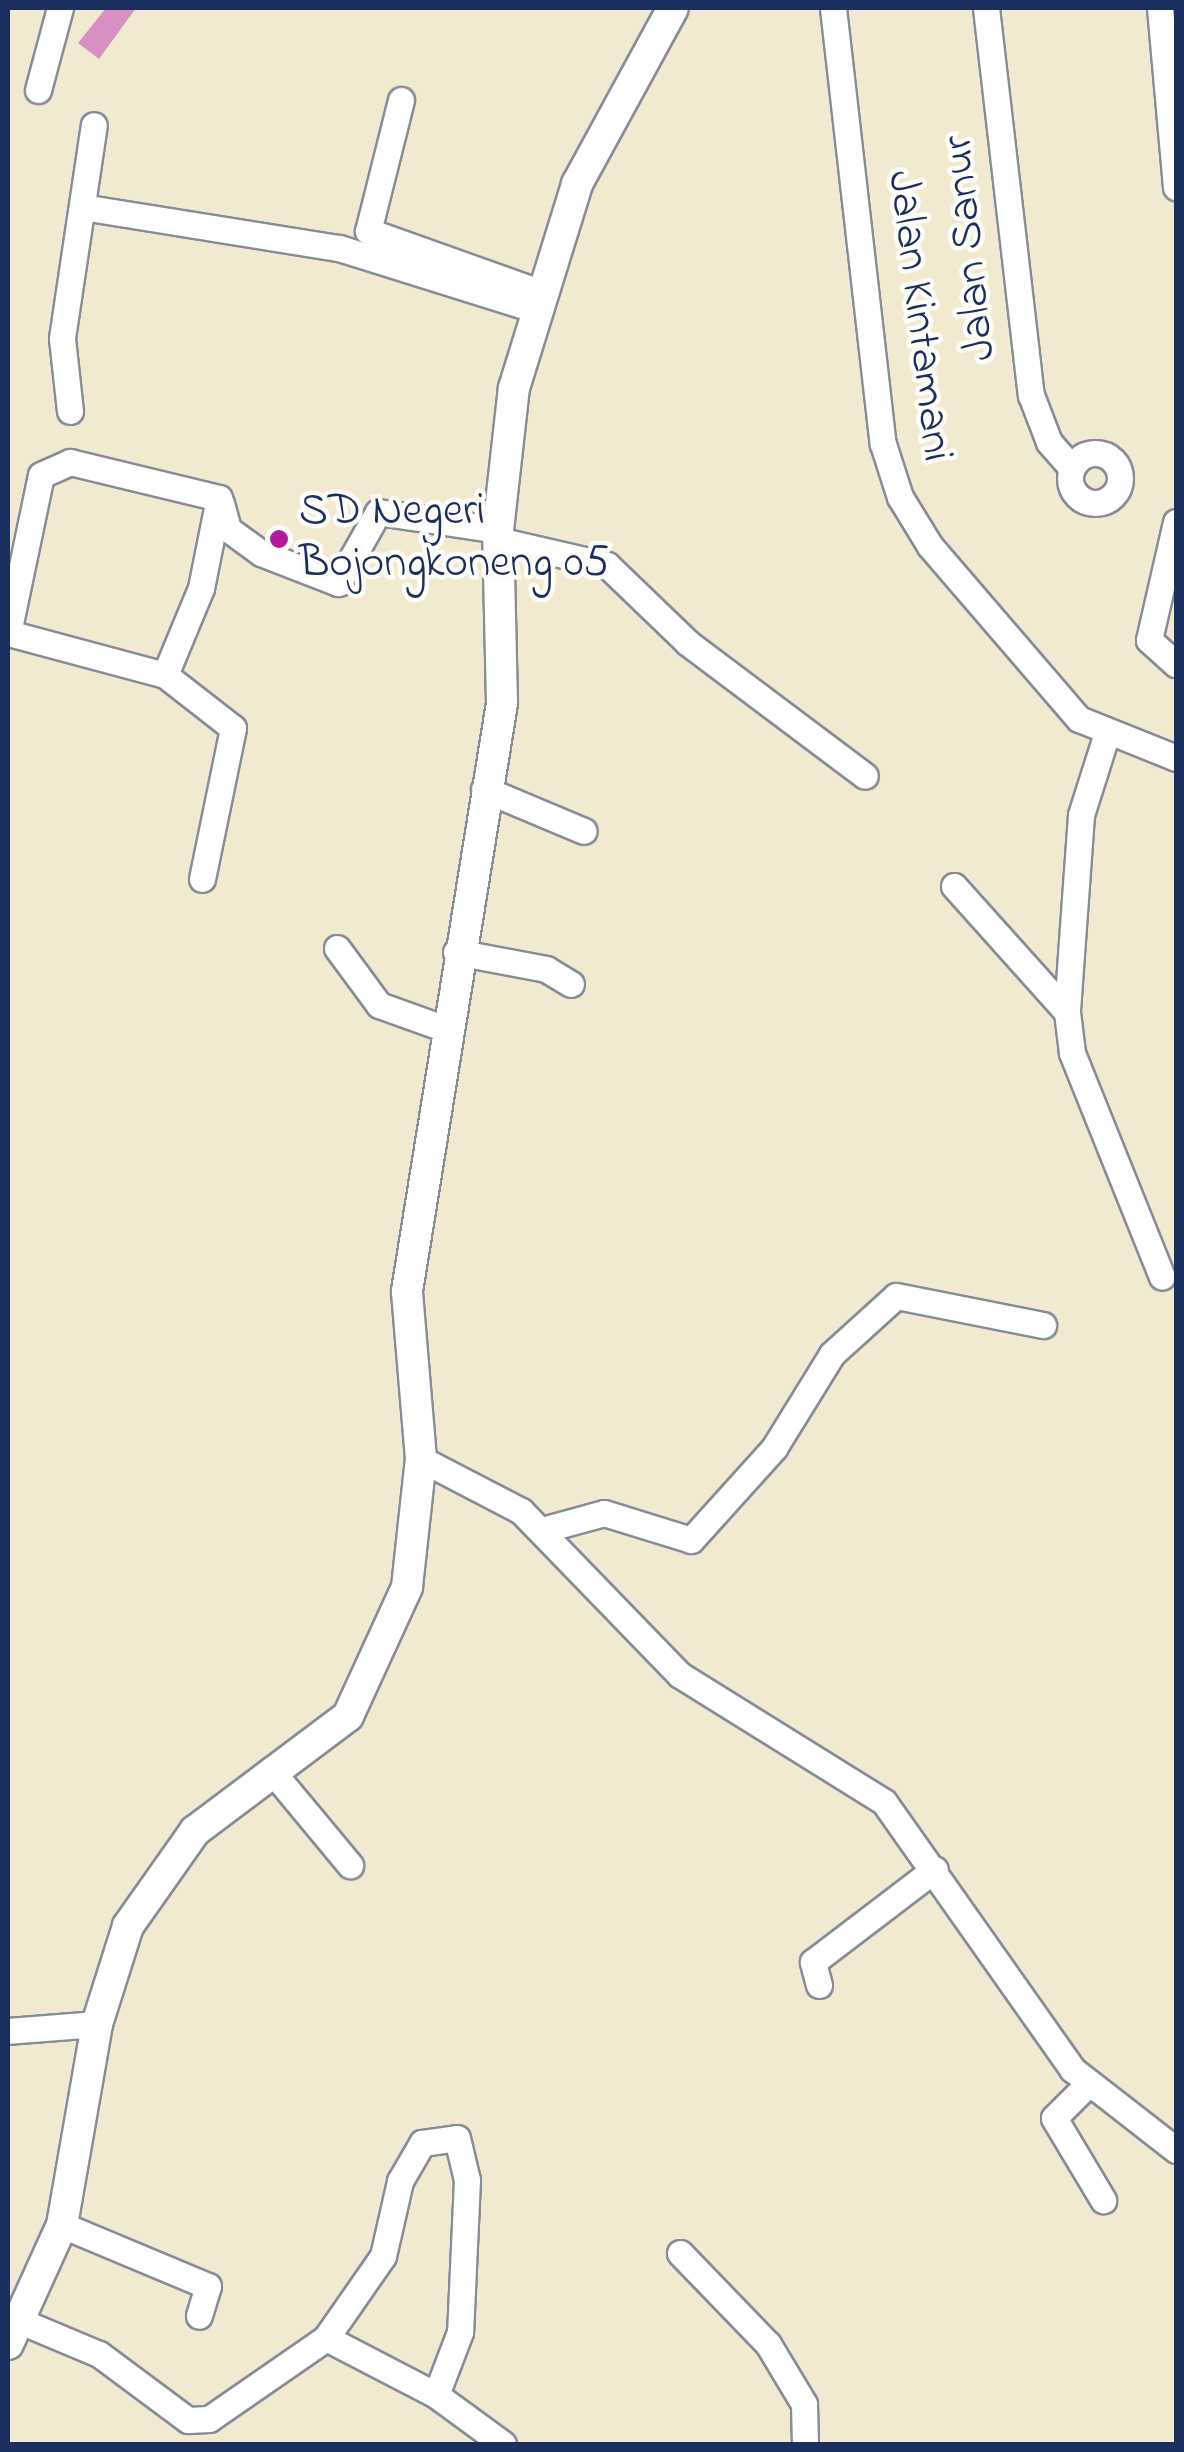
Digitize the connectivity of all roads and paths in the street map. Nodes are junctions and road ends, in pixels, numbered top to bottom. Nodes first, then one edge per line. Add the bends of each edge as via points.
1 (60, 8) edge
2 (673, 8) edge
3 (833, 8) edge
4 (986, 8) edge
5 (1166, 26) edge
6 (38, 90) dead end
7 (401, 100) dead end
8 (94, 126) dead end
9 (1176, 172) edge
10 (82, 207) junction
11 (539, 302) junction
12 (70, 411) dead end
13 (1071, 467) dead end
14 (219, 498) junction
15 (1176, 528) edge
16 (500, 536) junction
17 (1166, 659) edge
18 (166, 674) junction
19 (1106, 736) junction
20 (1176, 758) edge
21 (864, 776) dead end
22 (484, 790) junction
23 (584, 831) dead end
24 (202, 878) dead end
25 (954, 886) dead end
26 (336, 948) dead end
27 (456, 952) junction
28 (571, 984) dead end
29 (1067, 1012) junction
30 (449, 1030) junction
31 (1162, 1277) dead end
32 (1042, 1324) dead end
33 (421, 1460) junction
34 (542, 1530) junction
35 (271, 1770) junction
36 (350, 1865) dead end
37 (935, 1869) junction
38 (819, 1985) dead end
39 (97, 2024) junction
40 (8, 2031) edge
41 (1088, 2084) junction
42 (1176, 2150) edge
43 (1103, 2200) dead end
44 (62, 2226) junction
45 (680, 2253) dead end
46 (198, 2316) dead end
47 (14, 2332) edge
48 (326, 2338) junction
49 (436, 2394) junction
50 (503, 2444) edge
51 (805, 2444) edge

1 - 6 street
2 - 11 street via 588,160
3 - 19 street, Jalan Kintamani via 883,444 900,497 1048,688
4 - 13 street, Jalan Sanur via 1031,396 1049,442
5 - 9 street
7 - 11 street via 368,232
8 - 10 street
10 - 11 street via 338,248
10 - 12 street via 62,338
11 - 16 street via 514,388
14 - 16 street via 239,537 338,584 378,512
14 - 18 street via 202,588
14 - 18 street via 70,462 40,475 8,633
15 - 17 street via 1149,640
16 - 21 street via 607,566 688,643
16 - 22 street via 505,668
18 - 24 street via 234,728
19 - 20 street
19 - 29 street via 1081,816
22 - 23 street
22 - 27 street
25 - 29 street
26 - 30 street via 379,1006
27 - 28 street via 546,970
27 - 30 street
29 - 31 street via 1072,1052
30 - 33 street via 406,1291
32 - 34 street via 896,1296 832,1354 774,1448 692,1540 604,1513
33 - 34 street via 505,1500
33 - 35 street via 407,1587 363,1695 319,1741
34 - 37 street via 680,1675 860,1780
35 - 36 street
35 - 39 street via 195,1832 149,1889
37 - 38 street via 813,1962
37 - 41 street via 1038,2029
39 - 40 street
39 - 44 street
41 - 42 street
41 - 43 street via 1054,2118
44 - 46 street via 208,2286
44 - 47 street
45 - 51 street via 768,2344 804,2404
47 - 48 street via 100,2354 188,2420 210,2420
48 - 49 street
48 - 49 street via 383,2256 400,2181 422,2142 456,2138 467,2180 460,2332
49 - 50 street

